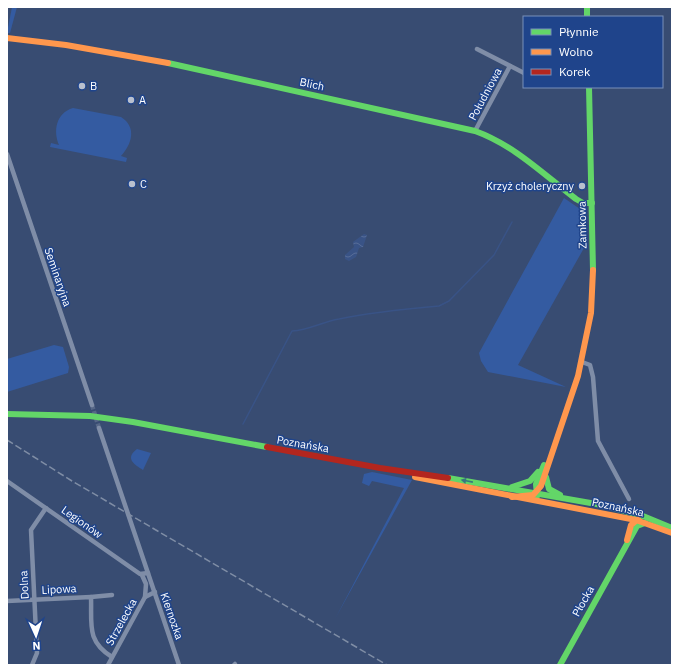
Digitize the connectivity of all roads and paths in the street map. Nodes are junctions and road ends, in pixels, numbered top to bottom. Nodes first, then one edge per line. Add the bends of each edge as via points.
1 (7, 38) edge
2 (477, 49) dead end
3 (510, 66) junction
4 (523, 72) edge
5 (589, 88) edge
6 (476, 131) junction
7 (7, 154) edge
8 (592, 203) junction
9 (582, 362) junction
10 (92, 405) tunnel mouth
11 (7, 414) edge
12 (99, 428) tunnel mouth
13 (547, 464) junction
14 (390, 470) junction
15 (7, 481) edge
16 (506, 488) junction
17 (535, 494) junction
18 (512, 497) junction
19 (569, 499) junction
20 (629, 499) dead end
21 (544, 503) junction
22 (46, 508) junction
23 (633, 513) junction
24 (622, 518) junction
25 (654, 520) junction
26 (637, 523) junction
27 (672, 528) edge
28 (672, 533) edge
29 (628, 535) junction
30 (624, 547) junction
31 (148, 573) junction
32 (142, 575) junction
33 (155, 592) junction
34 (112, 595) dead end
35 (91, 597) junction
36 (145, 597) junction
37 (34, 600) junction
38 (7, 601) edge
39 (112, 656) junction
40 (32, 665) edge
41 (108, 665) edge
42 (179, 665) edge
43 (560, 665) edge

1 - 6 main road, Blich via 95,50
2 - 3 street, Południowa
3 - 4 street, Południowa
3 - 6 street, Południowa
5 - 8 main road, Zamkowa
6 - 8 main road, Blich via 494,138 582,203
7 - 10 street, Seminaryjna
8 - 9 main road, Zamkowa via 592,297
9 - 13 main road, Zamkowa
9 - 20 street via 590,365 594,377 598,440
11 - 14 main road, Poznańska via 98,417
12 - 31 street
13 - 16 main road, Zamkowa via 530,482
13 - 17 main road, Zamkowa via 542,486
13 - 19 main road, Zamkowa via 548,488 554,494
16 -> 14 main road, Poznańska
14 - 18 main road, Poznańska
15 - 22 street, Legionów
16 - 17 main road, Poznańska
17 - 18 main road, Poznańska via 529,497
17 - 19 main road, Poznańska
17 - 21 main road
18 - 21 main road, Poznańska
19 - 23 main road, Poznańska
21 - 24 main road, Poznańska
22 - 32 street, Legionów
22 - 37 street, Dolna via 31,530
23 - 25 main road, Poznańska
23 - 26 main road
24 - 26 main road, Poznańska
24 - 29 main road via 627,524
25 - 26 main road
25 - 27 main road, Poznańska
26 - 28 main road, Poznańska via 645,523
26 - 29 main road, Płocka via 631,525
26 - 30 main road, Płocka
29 - 30 main road, Płocka
30 - 43 main road, Płocka
31 - 32 street
31 - 33 street, Kiernozka
32 - 36 street via 146,584
33 - 36 street, Strzelecka
33 - 42 street, Kiernozka
34 - 35 street
35 - 37 street, Lipowa
35 - 39 street, Lipowa via 92,635 102,650
36 - 39 street, Strzelecka
37 - 38 street, Lipowa
37 - 40 street, Dolna via 37,653
39 - 41 street, Strzelecka

